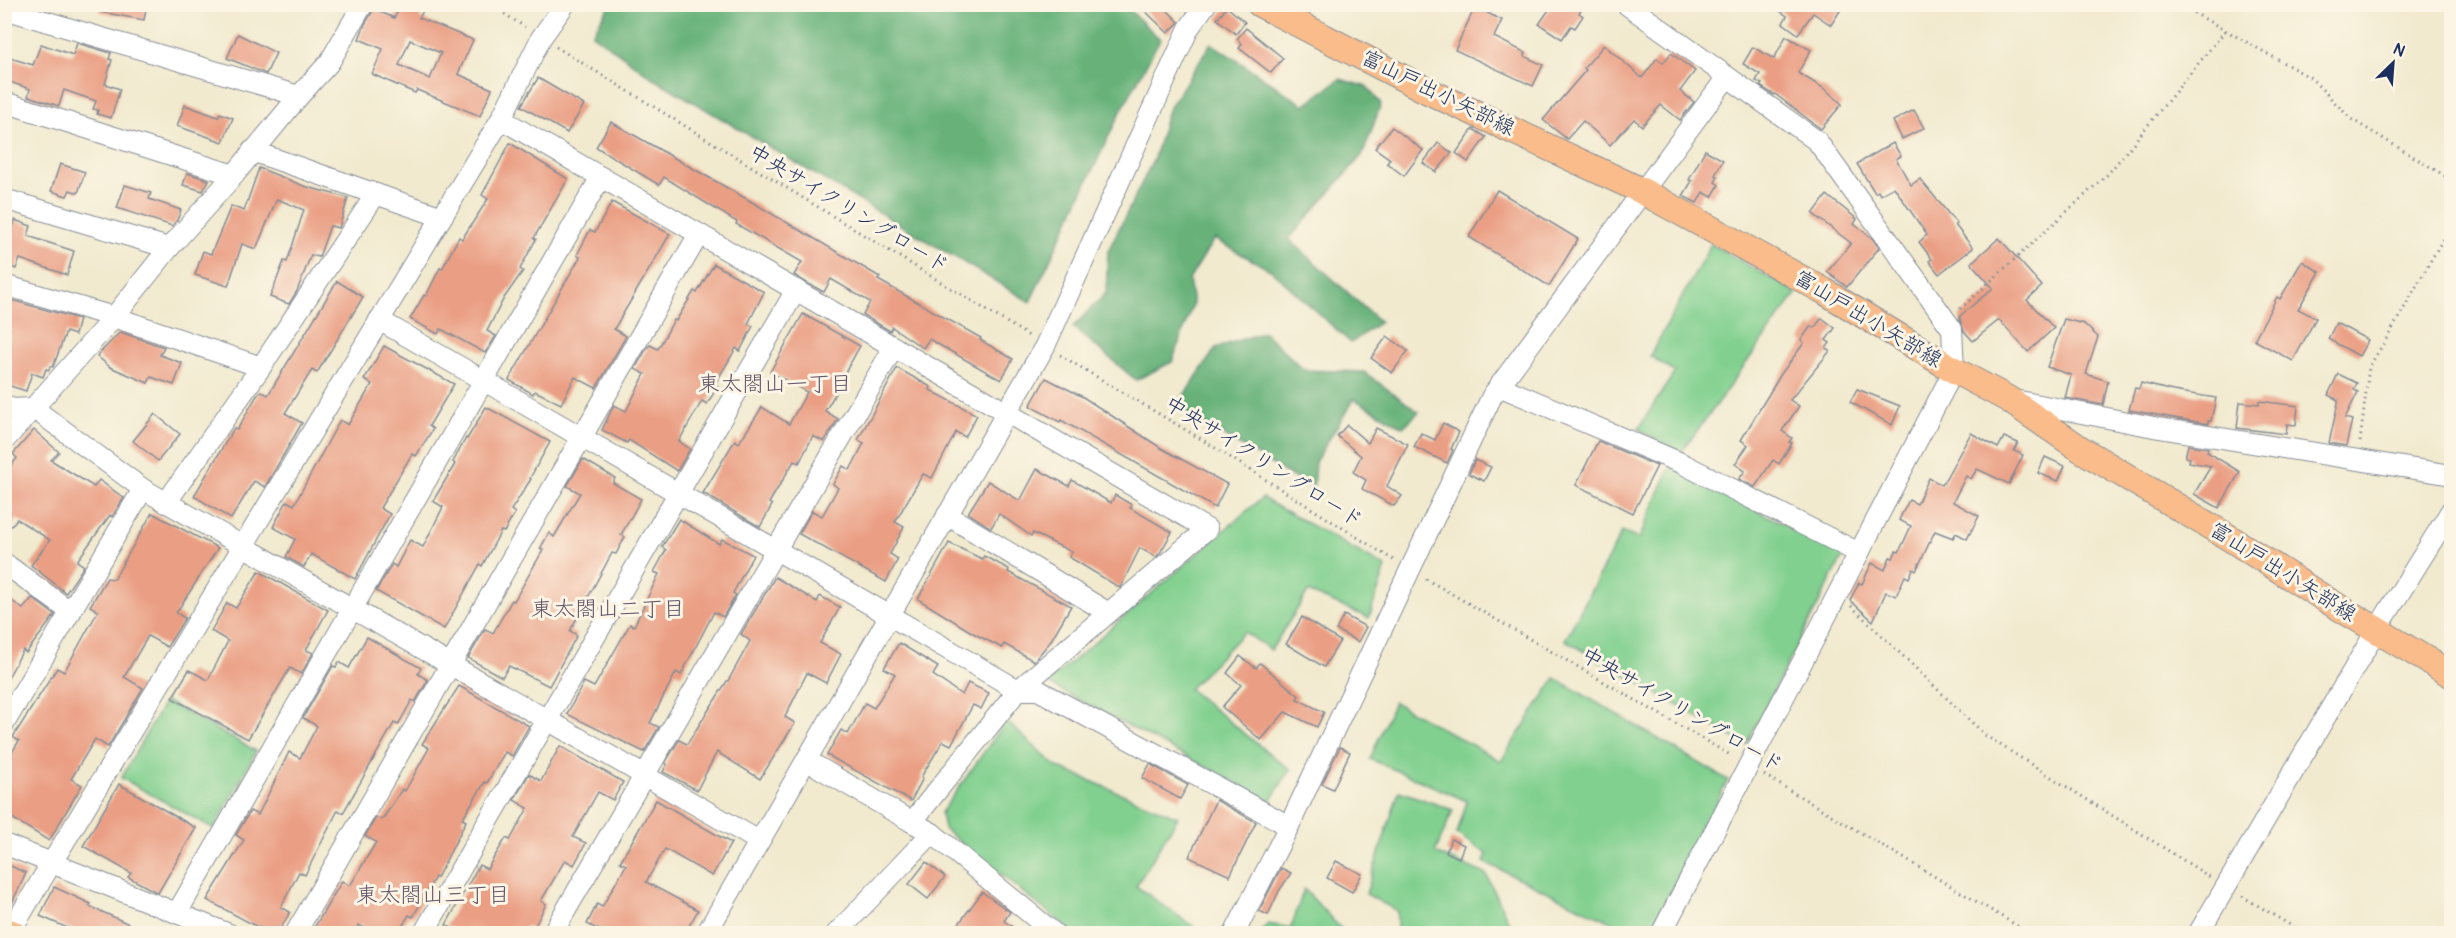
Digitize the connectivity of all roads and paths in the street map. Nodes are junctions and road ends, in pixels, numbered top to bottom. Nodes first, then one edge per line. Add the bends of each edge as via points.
1 (363, 4) edge
2 (489, 4) edge
3 (565, 4) edge
4 (1206, 4) edge
5 (1260, 4) edge
6 (2178, 4) edge
7 (1629, 5) edge
8 (4, 9) edge
9 (2225, 31) junction
10 (542, 38) junction
11 (1727, 77) junction
12 (299, 96) junction
13 (4, 102) edge
14 (501, 119) junction
15 (252, 151) junction
16 (234, 175) junction
17 (601, 177) junction
18 (2451, 180) edge
19 (1642, 191) junction
20 (376, 194) junction
21 (4, 199) edge
22 (442, 217) junction
23 (2451, 223) edge
24 (699, 234) junction
25 (169, 248) junction
26 (4, 285) edge
27 (796, 290) junction
28 (114, 316) junction
29 (379, 320) junction
30 (1946, 321) junction
31 (1045, 346) junction
32 (894, 347) junction
33 (261, 367) junction
34 (1954, 370) junction
35 (483, 381) junction
36 (1499, 386) junction
37 (2008, 399) junction
38 (4, 404) edge
39 (33, 408) junction
40 (1007, 413) junction
41 (582, 438) junction
42 (4, 441) edge
43 (2358, 460) junction
44 (2451, 475) edge
45 (143, 489) junction
46 (678, 493) junction
47 (166, 502) junction
48 (2451, 509) edge
49 (947, 516) junction
50 (243, 546) junction
51 (776, 550) junction
52 (1859, 553) junction
53 (4, 563) edge
54 (1408, 569) junction
55 (1838, 594) junction
56 (352, 609) junction
57 (71, 612) junction
58 (1107, 612) junction
59 (889, 616) junction
60 (2376, 631) junction
61 (450, 665) junction
62 (2451, 675) edge
63 (1017, 690) junction
64 (547, 720) junction
65 (4, 724) edge
66 (806, 760) junction
67 (1749, 766) junction
68 (644, 776) junction
69 (912, 822) junction
70 (1289, 826) junction
71 (932, 833) junction
72 (759, 841) junction
73 (4, 844) edge
74 (52, 862) junction
75 (2225, 887) junction
76 (177, 913) junction
77 (9, 932) edge
78 (229, 933) edge
79 (295, 933) edge
80 (423, 933) edge
81 (552, 933) edge
82 (706, 933) edge
83 (836, 933) edge
84 (1055, 933) edge
85 (1234, 933) edge
86 (1661, 933) edge
87 (2031, 933) edge
88 (2198, 933) edge
89 (2305, 933) edge

1 - 12 street via 329,63
2 - 10 path, 中央サイクリングロード
3 - 10 street
4 - 31 street via 1189,28
5 - 19 main road, 富山戸出小矢部線 via 1430,92
6 - 9 path
7 - 11 street
8 - 12 street
9 - 18 path via 2311,78 2351,119
9 - 30 path via 2108,174
10 - 14 street
10 - 31 path, 中央サイクリングロード
11 - 19 street
11 - 30 street via 1817,141
12 - 15 street
13 - 16 street
14 - 17 street
14 - 22 street
15 - 16 street
15 - 20 street
16 - 25 street
17 - 24 street
17 - 35 street
19 - 34 main road, 富山戸出小矢部線 via 1824,291
19 - 36 street
20 - 22 street
20 - 33 street
21 - 25 street
22 - 29 street
23 - 43 path via 2369,367
24 - 27 street
24 - 41 street
25 - 28 street
26 - 28 street
27 - 32 street
27 - 46 street
28 - 33 street
28 - 39 street
29 - 35 street
29 - 50 street
30 - 34 street via 1952,329
31 - 40 street
31 - 54 path, 中央サイクリングロード
32 - 40 street
32 - 51 street
33 - 47 street
34 - 37 main road, 富山戸出小矢部線
34 - 52 street
35 - 41 street
35 - 56 street
36 - 52 street via 1681,463
36 - 54 street
37 - 43 street
37 - 60 main road, 富山戸出小矢部線 via 2082,450
38 - 39 street via 11,409
39 - 42 street
39 - 45 street
40 - 49 street
40 - 58 street via 1207,529
41 - 46 street
41 - 61 street
43 - 44 street
45 - 47 street
45 - 57 street
46 - 51 street
46 - 64 street
47 - 50 street
48 - 60 street
49 - 58 street
49 - 59 street
50 - 56 street
50 - 74 street
51 - 59 street
51 - 68 street
52 - 55 street
53 - 57 street
54 - 67 path, 中央サイクリングロード
54 - 70 street
55 - 67 street
55 - 75 path via 1986,736
56 - 61 street
56 - 76 street
57 - 65 street
58 - 63 street
59 - 63 street
59 - 66 street
60 - 62 main road, 富山戸出小矢部線
60 - 75 street
61 - 64 street
61 - 79 street
63 - 69 street
63 - 70 street via 1038,690
64 - 68 street
64 - 80 street
66 - 69 street
66 - 72 street
67 - 86 street
67 - 87 path, 中央サイクリングロード
68 - 72 street
68 - 81 street
69 - 71 street
70 - 85 street
71 - 83 street
71 - 84 street
72 - 82 street
73 - 74 street
74 - 76 street
74 - 77 street
75 - 88 street
75 - 89 path
76 - 78 street

